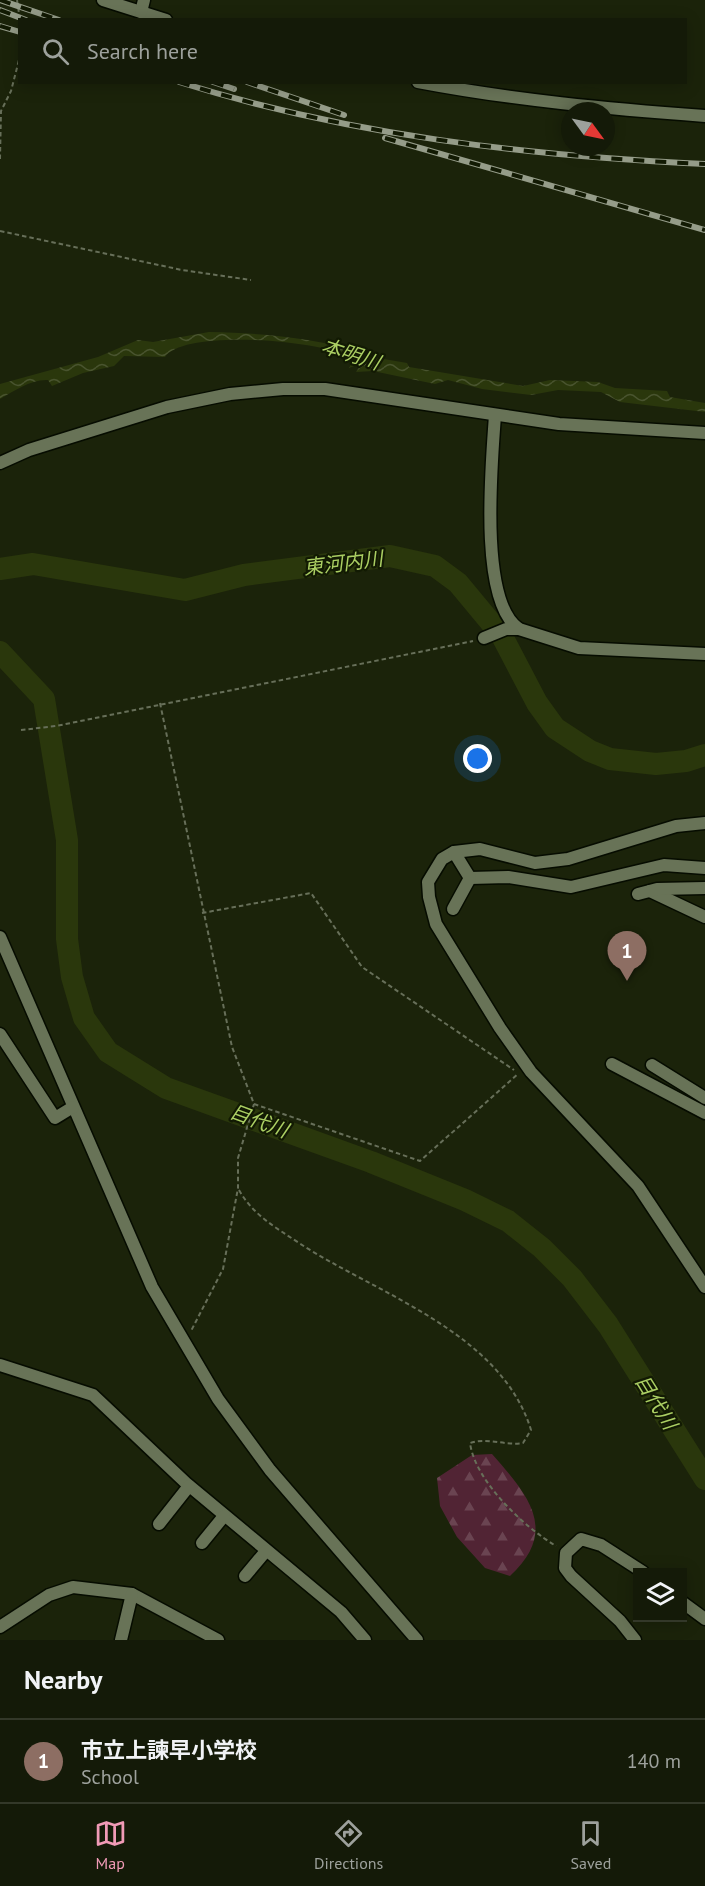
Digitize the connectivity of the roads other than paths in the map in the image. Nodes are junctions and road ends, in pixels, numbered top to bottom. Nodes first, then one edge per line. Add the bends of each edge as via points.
1 (103, 0) edge
2 (143, 6) edge
3 (163, 18) edge
4 (428, 84) edge
5 (705, 116) edge
6 (495, 415) junction
7 (705, 433) edge
8 (0, 463) edge
9 (519, 629) junction
10 (484, 638) road end
11 (705, 654) edge
12 (705, 823) edge
13 (454, 852) junction
14 (705, 868) edge
15 (471, 878) junction
16 (705, 888) edge
17 (453, 909) dead end
18 (705, 917) edge
19 (0, 937) edge
20 (0, 1034) edge
21 (612, 1064) dead end
22 (652, 1065) dead end
23 (705, 1098) edge
24 (73, 1107) junction
25 (705, 1113) edge
26 (705, 1287) edge
27 (0, 1365) edge
28 (189, 1486) junction
29 (224, 1516) junction
30 (159, 1524) dead end
31 (202, 1543) dead end
32 (266, 1551) junction
33 (637, 1568) edge
34 (245, 1576) dead end
35 (132, 1594) junction
36 (687, 1606) edge
37 (705, 1619) edge
38 (0, 1627) edge
39 (121, 1640) edge
40 (218, 1640) edge
41 (365, 1640) edge
42 (417, 1640) edge
43 (635, 1640) edge

1 - 2 street
2 - 3 street
4 - 5 street via 582,106
6 - 7 street via 559,424
6 - 8 street via 325,390 262,391 167,407 29,450
6 - 9 street via 490,554 497,588 512,624
9 - 10 street via 506,629
9 - 11 street via 579,648
12 - 13 street via 676,826 568,859 535,863 480,849
13 - 15 street
13 - 26 street via 442,859 428,882 436,924 531,1072 638,1185
14 - 15 street via 664,866 571,887 508,877
15 - 17 street
16 - 18 street via 644,893
19 - 24 street
20 - 24 street via 55,1118
21 - 25 street
22 - 23 street
24 - 42 street via 152,1287 218,1399 270,1470
27 - 28 street via 93,1395
28 - 29 street
28 - 30 street
29 - 31 street
29 - 32 street
32 - 34 street
32 - 41 street via 341,1612
33 - 43 street via 601,1545 581,1539 566,1552 565,1568 571,1576
35 - 38 street via 73,1587 49,1595
35 - 39 street
35 - 40 street
36 - 37 street

